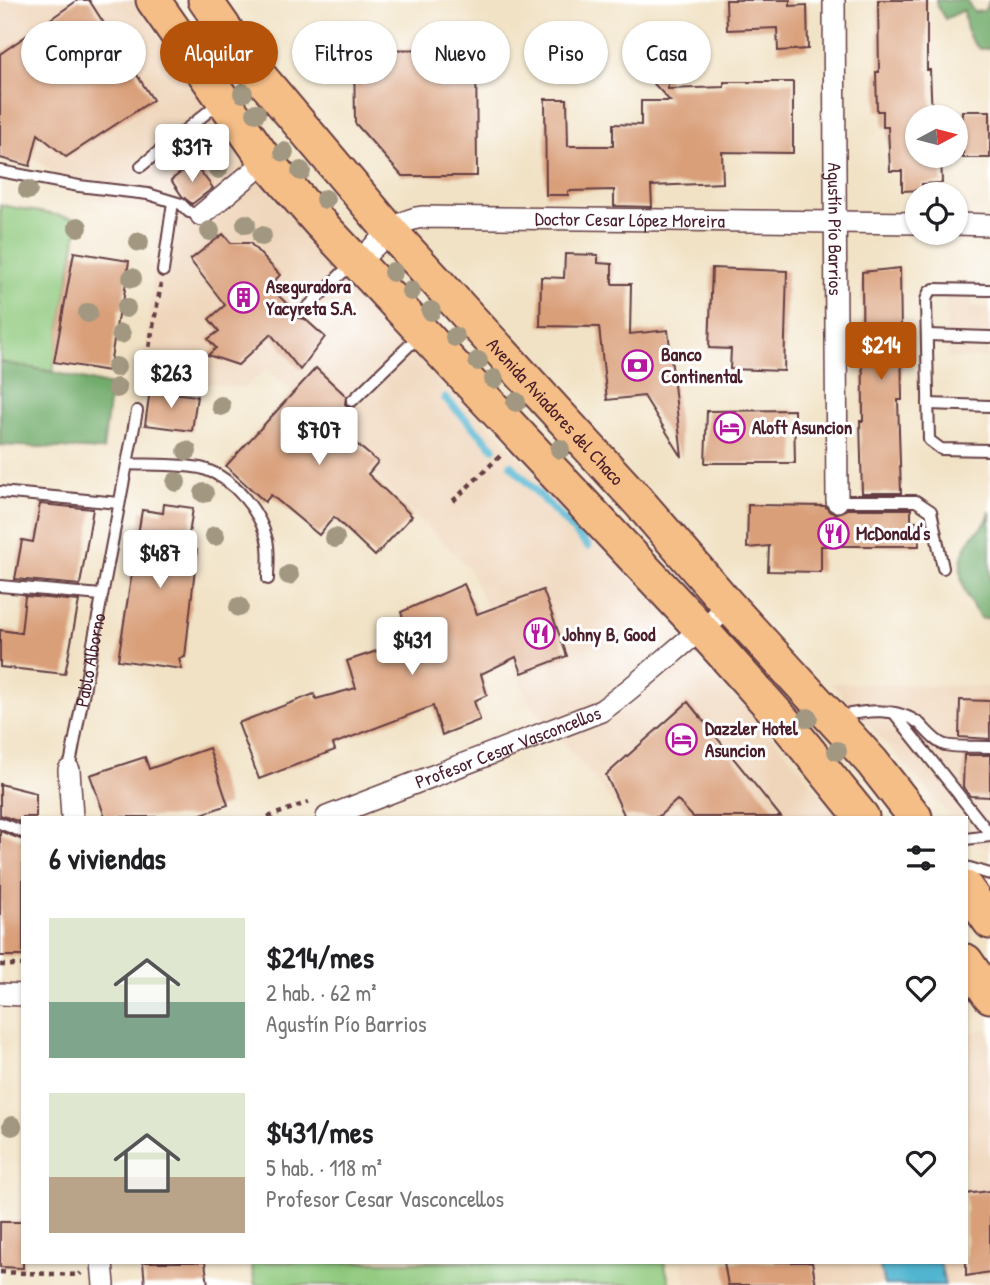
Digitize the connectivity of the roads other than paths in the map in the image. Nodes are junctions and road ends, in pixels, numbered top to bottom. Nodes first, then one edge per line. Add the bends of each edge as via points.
1 (153, 0) edge
2 (186, 0) edge
3 (205, 0) edge
4 (834, 0) edge
5 (200, 21) edge
6 (220, 21) edge
7 (266, 84) edge
8 (223, 101) junction
9 (266, 161) junction
10 (141, 166) dead end
11 (0, 171) edge
12 (173, 202) junction
13 (201, 215) joint
14 (834, 222) junction
15 (905, 223) edge
16 (968, 224) edge
17 (990, 225) edge
18 (391, 232) junction
19 (357, 263) junction
20 (163, 271) road end
21 (990, 290) edge
22 (303, 312) dead end
23 (423, 332) junction
24 (927, 335) junction
25 (990, 337) edge
26 (352, 401) dead end
27 (928, 404) junction
28 (990, 406) edge
29 (137, 411) road end
30 (990, 450) edge
31 (127, 464) junction
32 (0, 492) edge
33 (837, 501) joint
34 (119, 503) junction
35 (943, 568) dead end
36 (268, 579) dead end
37 (0, 586) edge
38 (101, 595) junction
39 (730, 607) junction
40 (700, 628) junction
41 (893, 712) junction
42 (831, 718) junction
43 (990, 747) edge
44 (69, 770) joint
45 (72, 816) edge
46 (331, 816) edge
47 (861, 816) edge
48 (914, 816) edge
49 (0, 823) edge
50 (21, 831) edge
51 (990, 835) edge
52 (968, 839) edge
53 (968, 868) edge
54 (990, 874) edge
55 (968, 891) edge
56 (990, 922) edge
57 (968, 964) edge
58 (0, 994) edge
59 (21, 995) edge
60 (990, 996) edge
61 (93, 1264) edge
62 (104, 1285) edge

1 - 8 highway
2 - 5 highway
3 - 6 highway, Avenida Aviadores del Chaco
4 - 14 street, Agustín Pío Barrios
7 - 18 highway, Avenida Aviadores del Chaco
8 - 9 highway
8 - 10 lane
9 - 13 street
9 - 19 highway
11 - 12 lane
12 - 13 lane
12 - 20 lane
14 - 15 street, Doctor Cesar López Moreira
14 - 18 street, Doctor Cesar López Moreira via 423,217 407,220
14 - 33 street, Agustín Pío Barrios
16 - 17 street
18 - 19 street, Doctor Cesar López Moreira
18 - 39 highway, Avenida Aviadores del Chaco
19 - 22 lane
19 - 23 highway
21 - 24 lane via 929,292
23 - 26 lane
23 - 40 highway
24 - 25 lane
24 - 27 lane
27 - 28 lane
27 - 30 lane via 929,440 941,449
29 - 31 lane, Pablo Alborno
31 - 34 lane, Pablo Alborno
31 - 36 lane via 203,469 228,482 260,520 268,542
32 - 34 lane
33 - 35 lane via 916,501 925,505 931,511
34 - 38 lane, Pablo Alborno
37 - 38 lane
38 - 44 lane, Pablo Alborno
39 - 40 street, Profesor Cesar Vasconcellos
39 - 42 highway, Avenida Aviadores del Chaco
40 - 46 street, Profesor Cesar Vasconcellos via 601,711
40 - 47 highway
41 - 42 lane via 862,711
41 - 43 lane via 915,720 946,745
41 - 51 lane
42 - 48 highway, Avenida Aviadores del Chaco
44 - 45 street, Pablo Alborno
49 - 50 lane
51 - 52 lane
53 - 54 lane
55 - 56 highway
57 - 60 highway
58 - 59 street
61 - 62 street

